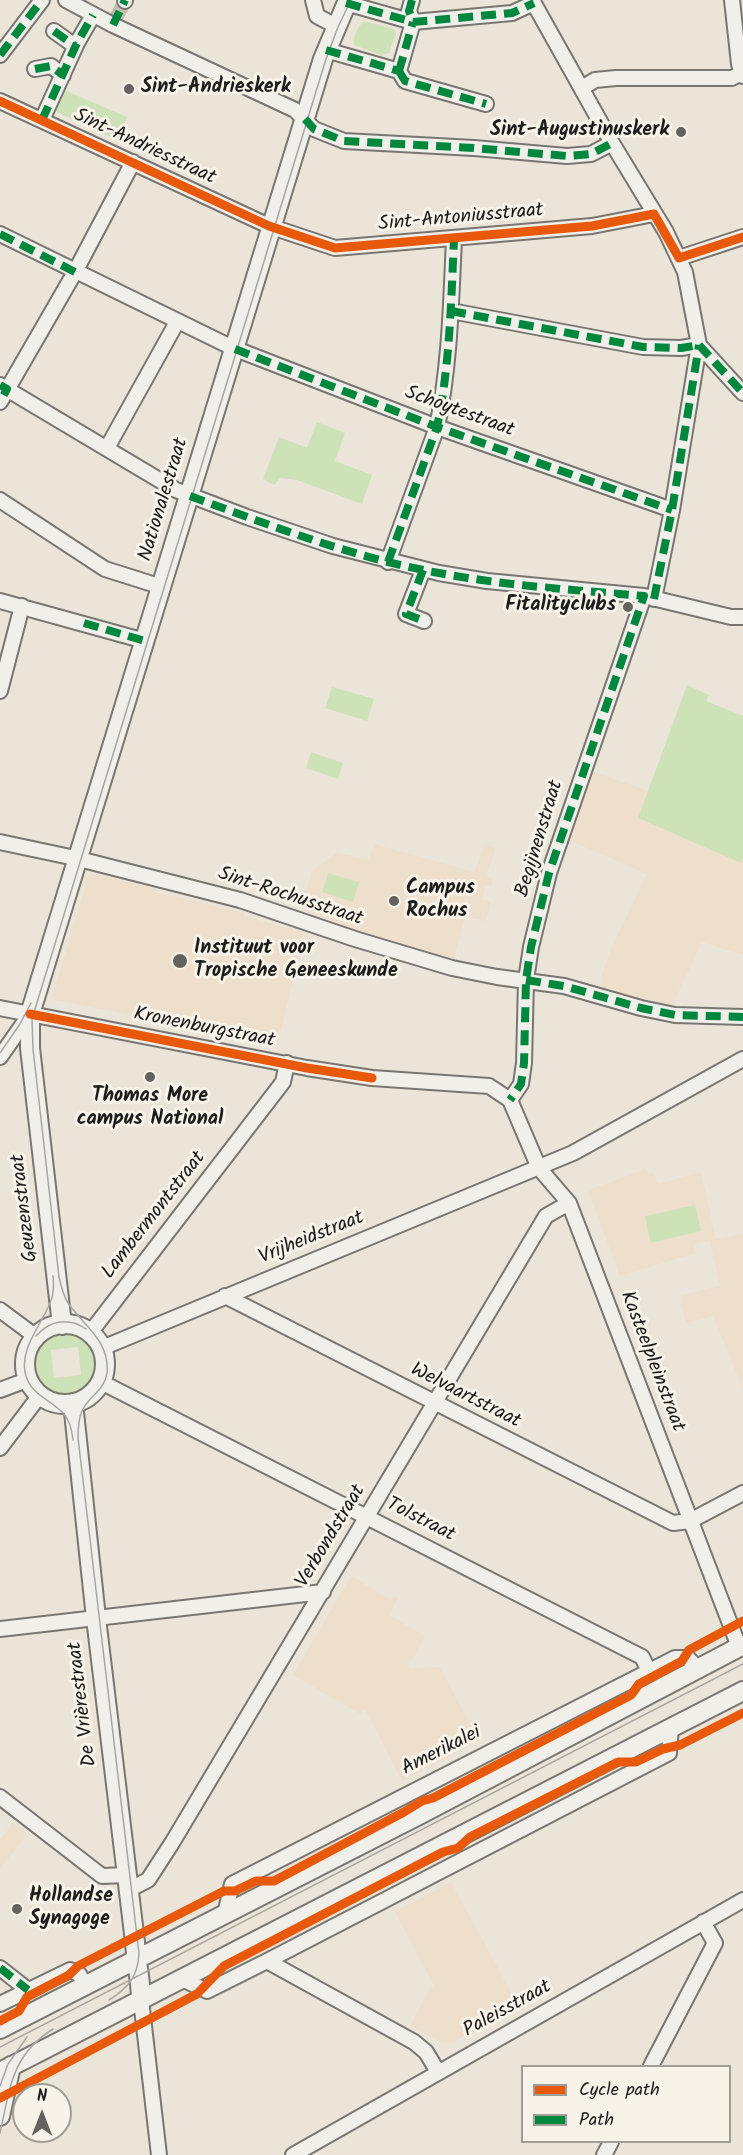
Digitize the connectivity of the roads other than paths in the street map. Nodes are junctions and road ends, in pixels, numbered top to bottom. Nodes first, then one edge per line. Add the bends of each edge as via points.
1 (42, 0) edge
2 (66, 0) edge
3 (313, 0) edge
4 (412, 0) edge
5 (732, 0) edge
6 (347, 2) edge
7 (533, 2) edge
8 (93, 15) junction
9 (413, 22) junction
10 (336, 26) junction
11 (54, 31) dead end
12 (75, 46) junction
13 (326, 50) junction
14 (0, 55) edge
15 (35, 69) dead end
16 (399, 71) junction
17 (742, 74) edge
18 (63, 75) junction
19 (582, 88) junction
20 (0, 101) edge
21 (486, 104) dead end
22 (305, 119) junction
23 (42, 120) junction
24 (612, 143) junction
25 (134, 162) junction
26 (654, 214) junction
27 (272, 228) junction
28 (0, 234) edge
29 (743, 237) edge
30 (454, 239) junction
31 (680, 258) junction
32 (75, 272) junction
33 (451, 311) junction
34 (177, 322) junction
35 (699, 345) junction
36 (235, 349) junction
37 (4, 387) edge
38 (743, 393) edge
39 (0, 402) edge
40 (437, 427) junction
41 (107, 448) junction
42 (190, 496) junction
43 (0, 500) edge
44 (672, 510) junction
45 (388, 562) junction
46 (423, 570) junction
47 (162, 587) junction
48 (649, 598) junction
49 (0, 600) edge
50 (22, 606) junction
51 (743, 617) edge
52 (424, 621) dead end
53 (145, 641) junction
54 (0, 691) edge
55 (0, 842) edge
56 (78, 859) junction
57 (526, 980) junction
58 (0, 1008) edge
59 (30, 1014) junction
60 (743, 1017) edge
61 (0, 1057) edge
62 (743, 1059) edge
63 (287, 1063) junction
64 (510, 1100) junction
65 (539, 1168) junction
66 (564, 1206) junction
67 (225, 1296) junction
68 (0, 1310) edge
69 (62, 1325) junction
70 (90, 1333) junction
71 (35, 1336) junction
72 (102, 1348) junction
73 (27, 1380) junction
74 (101, 1382) junction
75 (0, 1390) edge
76 (40, 1395) junction
77 (73, 1403) junction
78 (434, 1403) junction
79 (0, 1448) edge
80 (743, 1493) edge
81 (367, 1516) junction
82 (690, 1521) junction
83 (323, 1592) junction
84 (96, 1618) junction
85 (0, 1629) edge
86 (742, 1650) edge
87 (697, 1668) junction
88 (649, 1671) junction
89 (743, 1690) edge
90 (671, 1727) junction
91 (0, 1797) edge
92 (127, 1882) junction
93 (743, 1900) edge
94 (225, 1914) junction
95 (703, 1922) junction
96 (135, 1960) junction
97 (267, 1961) junction
98 (0, 1968) edge
99 (182, 1979) junction
100 (85, 1985) junction
101 (28, 1990) junction
102 (141, 2000) junction
103 (0, 2004) edge
104 (0, 2029) edge
105 (652, 2065) edge
106 (5, 2069) edge
107 (438, 2072) junction
108 (0, 2110) edge
109 (159, 2155) edge
110 (293, 2155) edge

1 - 14 street
2 - 8 street
3 - 10 street via 317,16
4 - 9 street via 409,11
5 - 17 street
6 - 9 street
6 - 10 street, Nationalestraat
7 - 9 street via 512,13
7 - 19 street
8 - 12 street
8 - 22 street via 114,21 295,110
9 - 16 street
10 - 13 street, Nationalestraat
11 - 12 street
12 - 18 street
13 - 16 street
13 - 22 street, Nationalestraat
15 - 18 street via 51,66
16 - 21 street via 405,81
17 - 19 street via 732,78 596,80
18 - 23 street
19 - 24 street
20 - 23 street, Sint-Andriesstraat
22 - 24 street via 314,129 344,141 567,156 591,153
22 - 27 street, Nationalestraat
23 - 25 street, Sint-Andriesstraat
24 - 26 street
25 - 27 street, Sint-Andriesstraat
25 - 32 street
26 - 30 street, Sint-Antoniusstraat via 591,226
26 - 31 street
27 - 30 street, Sint-Antoniusstraat via 335,248
27 - 36 street, Nationalestraat
28 - 32 street, Schoytestraat
29 - 31 street
30 - 33 street
31 - 35 street
32 - 34 street, Schoytestraat
32 - 37 street
33 - 35 street via 643,347
33 - 40 street via 449,356
34 - 36 street, Schoytestraat
34 - 41 street
35 - 38 street
35 - 44 street, Begijnenstraat
36 - 40 street, Schoytestraat
36 - 42 street, Nationalestraat
37 - 39 street
37 - 41 street
40 - 44 street, Schoytestraat
40 - 45 street
41 - 42 street
42 - 45 street
42 - 47 street, Nationalestraat
43 - 47 street via 105,569
44 - 48 street, Begijnenstraat
45 - 46 street
46 - 48 street via 487,581
46 - 52 street via 406,614
47 - 53 street, Nationalestraat
48 - 51 street
48 - 57 street, Begijnenstraat via 549,873
49 - 50 street
50 - 53 street
50 - 54 street
53 - 56 street, Nationalestraat
55 - 56 street, Sint-Rochusstraat
56 - 57 street, Sint-Rochusstraat via 240,900 452,968
56 - 59 street, Nationalestraat
57 - 60 street, Sint-Rochusstraat via 675,1015
57 - 64 street, Begijnenstraat via 524,1063 521,1084
58 - 59 street, Kronenburgstraat
59 - 61 street
59 - 63 street, Kronenburgstraat
59 - 69 street, Geuzenstraat via 30,1048
62 - 65 street, Vrijheidstraat
63 - 64 street, Kronenburgstraat via 372,1078 489,1086
63 - 70 street, Lambermontstraat via 283,1082
64 - 65 street, Kasteelpleinstraat
65 - 66 street, Kasteelpleinstraat
65 - 67 street, Vrijheidstraat
66 - 78 street, Verbondstraat via 546,1216
66 - 82 street, Kasteelpleinstraat
67 - 72 street, Vrijheidstraat
67 - 78 street, Welvaartstraat
68 - 71 street
69 - 70 street via 77,1326
69 - 71 street
70 - 72 street
71 - 73 street via 27,1353
72 - 74 street via 105,1369
73 - 75 street
73 - 76 street
74 - 77 street via 86,1398
74 - 81 street, Tolstraat
76 - 77 street via 56,1403
76 - 79 street
77 - 84 street, De Vrièrestraat
78 - 81 street, Verbondstraat
78 - 82 street, Welvaartstraat via 673,1523
80 - 82 street
81 - 83 street, Verbondstraat
81 - 88 street, Tolstraat via 642,1657
82 - 86 street, Kasteelpleinstraat
83 - 84 street
83 - 92 street, Verbondstraat via 148,1880
84 - 85 street
84 - 92 street, De Vrièrestraat
86 - 87 street
87 - 88 street, Amerikalei via 680,1656
87 - 94 street
88 - 94 street, Amerikalei via 232,1884
89 - 90 street
90 - 97 street via 669,1753
90 - 99 street
91 - 92 street via 102,1875
92 - 96 street, De Vrièrestraat
93 - 95 street, Paleisstraat
94 - 96 street
95 - 105 street via 715,1943
95 - 107 street, Paleisstraat
96 - 100 street
96 - 102 street, De Vrièrestraat
97 - 99 street via 207,1991
97 - 107 street via 414,2042 426,2052
98 - 101 street
99 - 102 street
100 - 101 street via 79,1974 70,1970
100 - 104 street
101 - 103 street
102 - 106 street
102 - 109 street
106 - 108 street
107 - 110 street, Paleisstraat

